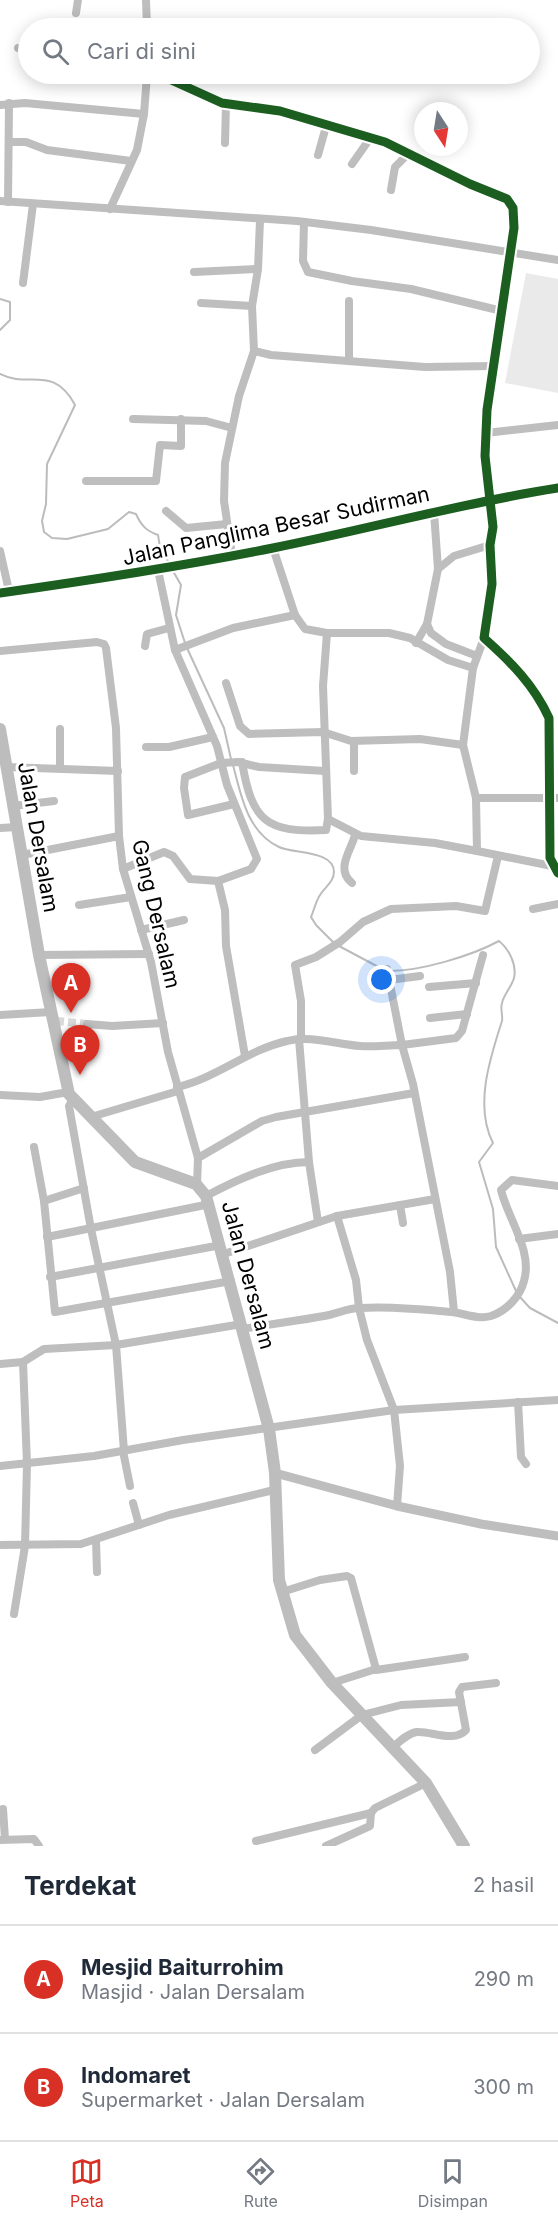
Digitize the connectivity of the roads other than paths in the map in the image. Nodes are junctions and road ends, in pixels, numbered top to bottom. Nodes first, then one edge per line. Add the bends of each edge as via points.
1 (78, 0) edge
2 (146, 0) edge
3 (76, 13) dead end
4 (147, 18) edge
5 (146, 84) edge
6 (180, 84) edge
7 (9, 103) junction
8 (226, 104) junction
9 (0, 105) edge
10 (144, 114) junction
11 (327, 123) junction
12 (371, 137) junction
13 (10, 142) junction
14 (225, 143) dead end
15 (409, 153) junction
16 (318, 155) dead end
17 (131, 161) junction
18 (352, 164) dead end
19 (391, 190) dead end
20 (4, 201) edge
21 (33, 204) junction
22 (110, 208) junction
23 (260, 220) junction
24 (304, 222) junction
25 (510, 252) junction
26 (558, 260) edge
27 (258, 269) junction
28 (194, 272) dead end
29 (23, 283) dead end
30 (349, 301) dead end
31 (201, 303) dead end
32 (252, 306) junction
33 (502, 311) junction
34 (254, 351) junction
35 (349, 360) junction
36 (495, 366) junction
37 (133, 419) dead end
38 (182, 420) junction
39 (558, 425) edge
40 (232, 428) junction
41 (486, 433) junction
42 (86, 481) dead end
43 (558, 488) edge
44 (491, 498) junction
45 (166, 511) dead end
46 (434, 512) junction
47 (228, 524) junction
48 (490, 545) junction
49 (273, 548) junction
50 (0, 551) edge
51 (232, 555) junction
52 (438, 569) junction
53 (160, 570) junction
54 (5, 592) edge
55 (295, 615) junction
56 (427, 624) junction
57 (170, 628) junction
58 (327, 633) junction
59 (484, 638) junction
60 (416, 643) junction
61 (145, 646) dead end
62 (179, 648) junction
63 (0, 651) edge
64 (477, 656) junction
65 (473, 668) junction
66 (226, 683) dead end
67 (554, 718) edge
68 (0, 729) edge
69 (60, 729) dead end
70 (323, 732) junction
71 (213, 737) junction
72 (354, 741) junction
73 (463, 745) junction
74 (146, 747) dead end
75 (240, 762) junction
76 (225, 763) junction
77 (7, 767) junction
78 (60, 768) junction
79 (118, 771) junction
80 (326, 771) junction
81 (354, 771) dead end
82 (554, 797) edge
83 (476, 798) junction
84 (54, 801) dead end
85 (234, 804) junction
86 (13, 806) junction
87 (328, 819) junction
88 (0, 828) edge
89 (17, 828) junction
90 (355, 835) junction
91 (119, 837) junction
92 (477, 852) junction
93 (22, 855) junction
94 (498, 856) junction
95 (552, 866) junction
96 (123, 869) junction
97 (558, 873) edge
98 (218, 881) junction
99 (351, 883) dead end
100 (131, 897) junction
101 (558, 904) edge
102 (79, 905) dead end
103 (533, 909) dead end
104 (184, 920) dead end
105 (141, 930) junction
106 (149, 954) junction
107 (39, 955) junction
108 (483, 955) dead end
109 (387, 969) dead end
110 (420, 976) dead end
111 (389, 980) junction
112 (476, 983) junction
113 (429, 987) dead end
114 (467, 1014) junction
115 (0, 1016) edge
116 (53, 1018) junction
117 (430, 1018) dead end
118 (163, 1023) junction
119 (87, 1024) tunnel mouth
120 (300, 1039) junction
121 (402, 1045) junction
122 (245, 1056) junction
123 (177, 1089) junction
124 (414, 1093) junction
125 (0, 1095) edge
126 (70, 1096) junction
127 (306, 1111) junction
128 (91, 1117) junction
129 (34, 1147) dead end
130 (198, 1158) junction
131 (309, 1162) junction
132 (196, 1185) junction
133 (558, 1186) edge
134 (84, 1188) junction
135 (435, 1199) junction
136 (208, 1200) junction
137 (44, 1201) junction
138 (400, 1205) junction
139 (337, 1216) junction
140 (318, 1222) junction
141 (403, 1223) dead end
142 (91, 1229) junction
143 (558, 1234) edge
144 (47, 1237) junction
145 (519, 1239) junction
146 (223, 1249) junction
147 (100, 1266) junction
148 (50, 1277) junction
149 (231, 1281) junction
150 (107, 1303) junction
151 (359, 1308) junction
152 (454, 1312) junction
153 (242, 1327) junction
154 (116, 1344) junction
155 (23, 1362) junction
156 (0, 1364) edge
157 (558, 1400) edge
158 (518, 1402) junction
159 (394, 1410) junction
160 (269, 1429) junction
161 (123, 1451) junction
162 (27, 1464) junction
163 (526, 1464) dead end
164 (0, 1466) edge
165 (274, 1473) junction
166 (130, 1486) dead end
167 (274, 1490) junction
168 (133, 1503) dead end
169 (397, 1506) junction
170 (139, 1525) junction
171 (558, 1536) edge
172 (96, 1540) junction
173 (0, 1545) edge
174 (25, 1546) junction
175 (97, 1572) dead end
176 (282, 1592) junction
177 (14, 1614) dead end
178 (465, 1657) dead end
179 (376, 1670) junction
180 (332, 1683) junction
181 (496, 1683) dead end
182 (461, 1702) junction
183 (362, 1715) junction
184 (392, 1748) junction
185 (315, 1750) dead end
186 (426, 1783) junction
187 (3, 1809) dead end
188 (371, 1813) junction
189 (2, 1840) edge
190 (256, 1841) dead end
191 (16, 1842) edge
192 (39, 1846) edge
193 (326, 1846) edge
194 (464, 1846) edge

1 - 3 street
2 - 4 street
5 - 10 street
6 - 8 street
7 - 9 street
7 - 10 street
7 - 13 street
8 - 11 street via 280,111
8 - 14 street
10 - 17 street
11 - 12 street
11 - 16 street
12 - 15 street
12 - 18 street
13 - 17 street
13 - 20 street
15 - 19 street via 395,167
15 - 25 street via 507,199 513,208
17 - 22 street
20 - 21 street
21 - 22 street
21 - 29 street
22 - 23 street
23 - 24 street
23 - 27 street
24 - 25 street
24 - 33 street via 303,261 308,272 411,289
25 - 26 street
25 - 33 street
27 - 28 street
27 - 32 street
30 - 35 street
31 - 32 street
32 - 34 street
33 - 36 street
34 - 35 street
34 - 40 street
35 - 36 street via 425,368
36 - 41 street
37 - 38 street
38 - 40 street
38 - 42 street via 181,446 160,445 156,481
39 - 41 street
40 - 47 street via 225,463
41 - 44 street
43 - 44 main road, Jalan Panglima Besar Sudirman
44 - 46 main road, Jalan Panglima Besar Sudirman
44 - 48 street
45 - 47 street via 186,528
46 - 49 main road, Jalan Panglima Besar Sudirman
46 - 52 street
47 - 51 street
48 - 52 street via 454,556
48 - 59 street via 492,584
49 - 51 main road, Jalan Panglima Besar Sudirman
49 - 55 street
50 - 54 street
51 - 53 main road, Jalan Panglima Besar Sudirman
52 - 56 street
53 - 54 main road, Jalan Panglima Besar Sudirman
53 - 57 street
55 - 58 street via 305,629
55 - 62 street via 233,628
56 - 60 street
56 - 64 street via 431,633 446,644
57 - 61 street via 147,634
57 - 62 street
58 - 60 street via 389,633
58 - 70 street
59 - 64 street
59 - 67 street via 526,679
60 - 65 street
62 - 71 street
63 - 79 street, Gang Dersalam via 104,644 117,728
64 - 65 street
65 - 73 street
66 - 70 street via 240,726 249,734
67 - 82 street
68 - 77 main road, Jalan Dersalam
69 - 78 street
70 - 72 street
70 - 80 street
71 - 74 street via 169,747
71 - 76 street
72 - 73 street via 420,739
72 - 81 street
73 - 83 street
75 - 76 street
75 - 80 street
75 - 87 street via 251,800 268,823 327,830
76 - 85 street
76 - 85 street via 186,775 183,788 187,813 190,816
77 - 78 street
77 - 86 main road, Jalan Dersalam
78 - 79 street
79 - 91 street, Gang Dersalam
80 - 87 street
82 - 83 street
82 - 95 street
83 - 92 street
84 - 86 street
85 - 98 street via 254,848 256,864
86 - 89 main road, Jalan Dersalam
87 - 90 street
88 - 89 street
89 - 93 main road, Jalan Dersalam
90 - 92 street via 435,843
90 - 99 street via 343,867
91 - 93 street
91 - 96 street, Gang Dersalam
92 - 94 street
93 - 107 main road, Jalan Dersalam
94 - 95 street
94 - 120 street via 485,911 456,906 399,908 371,917 340,942 295,965 301,1001
95 - 97 street
96 - 98 street via 164,852 173,856 190,879
96 - 100 street, Gang Dersalam
98 - 122 street
100 - 102 street
100 - 105 street, Gang Dersalam
101 - 103 street
104 - 105 street
105 - 106 street, Gang Dersalam
106 - 107 street
106 - 118 street, Gang Dersalam
107 - 116 main road, Jalan Dersalam
108 - 112 street
109 - 111 street
110 - 111 street
111 - 121 street
112 - 113 street
112 - 114 street
114 - 117 street
114 - 121 street via 456,1038
115 - 116 street
116 - 126 main road, Jalan Dersalam
118 - 119 street
118 - 123 street, Gang Dersalam
120 - 121 street via 363,1047
120 - 122 street
120 - 127 street
121 - 124 street
122 - 123 street via 207,1078
123 - 128 street
123 - 130 street, Gang Dersalam
124 - 127 street
124 - 135 street
125 - 126 street
126 - 128 main road, Jalan Dersalam
126 - 134 street
127 - 130 street via 262,1121
127 - 131 street
128 - 132 main road, Jalan Dersalam via 135,1162
129 - 137 street
130 - 132 street, Gang Dersalam
131 - 136 street via 274,1168 225,1186
131 - 140 street
132 - 136 main road, Jalan Dersalam
133 - 145 street via 512,1180 501,1190
134 - 137 street
134 - 142 street
135 - 138 street
135 - 152 street
136 - 142 street
136 - 146 main road, Jalan Dersalam
137 - 144 street
138 - 139 street
138 - 141 street
139 - 140 street
139 - 151 street via 356,1280
140 - 146 street
142 - 144 street
142 - 147 street
143 - 145 street
144 - 148 street
145 - 152 street via 526,1268 521,1289 507,1308 488,1317
146 - 147 street
146 - 149 main road, Jalan Dersalam
147 - 148 street
147 - 150 street
148 - 150 street via 55,1312
149 - 150 street
149 - 153 main road, Jalan Dersalam
150 - 154 street
151 - 152 street
151 - 153 street
151 - 159 street
153 - 154 street
153 - 160 main road, Jalan Dersalam
154 - 155 street via 44,1348
154 - 161 street
155 - 156 street
155 - 162 street
157 - 158 street
158 - 159 street
158 - 163 street via 521,1457
159 - 160 street
159 - 169 street via 400,1466
160 - 161 street
160 - 165 main road, Jalan Dersalam
161 - 162 street
161 - 166 street
162 - 164 street
162 - 174 street
165 - 167 main road, Jalan Dersalam
165 - 169 street
167 - 170 street
167 - 176 main road, Jalan Dersalam
168 - 170 street
169 - 171 street
170 - 172 street
172 - 174 street
172 - 175 street
173 - 174 street
174 - 177 street
176 - 179 street via 350,1576
176 - 180 main road, Jalan Dersalam via 295,1635
178 - 179 street
179 - 180 street
180 - 183 main road, Jalan Dersalam
181 - 182 street via 462,1687
182 - 183 street via 401,1705
182 - 184 street via 466,1730 463,1734 416,1732
183 - 184 main road, Jalan Dersalam
183 - 185 street
184 - 186 main road, Jalan Dersalam
186 - 188 street
186 - 194 main road, Jalan Dersalam
187 - 189 street
188 - 190 street
188 - 193 street via 370,1826
189 - 191 street
191 - 192 street via 34,1839

